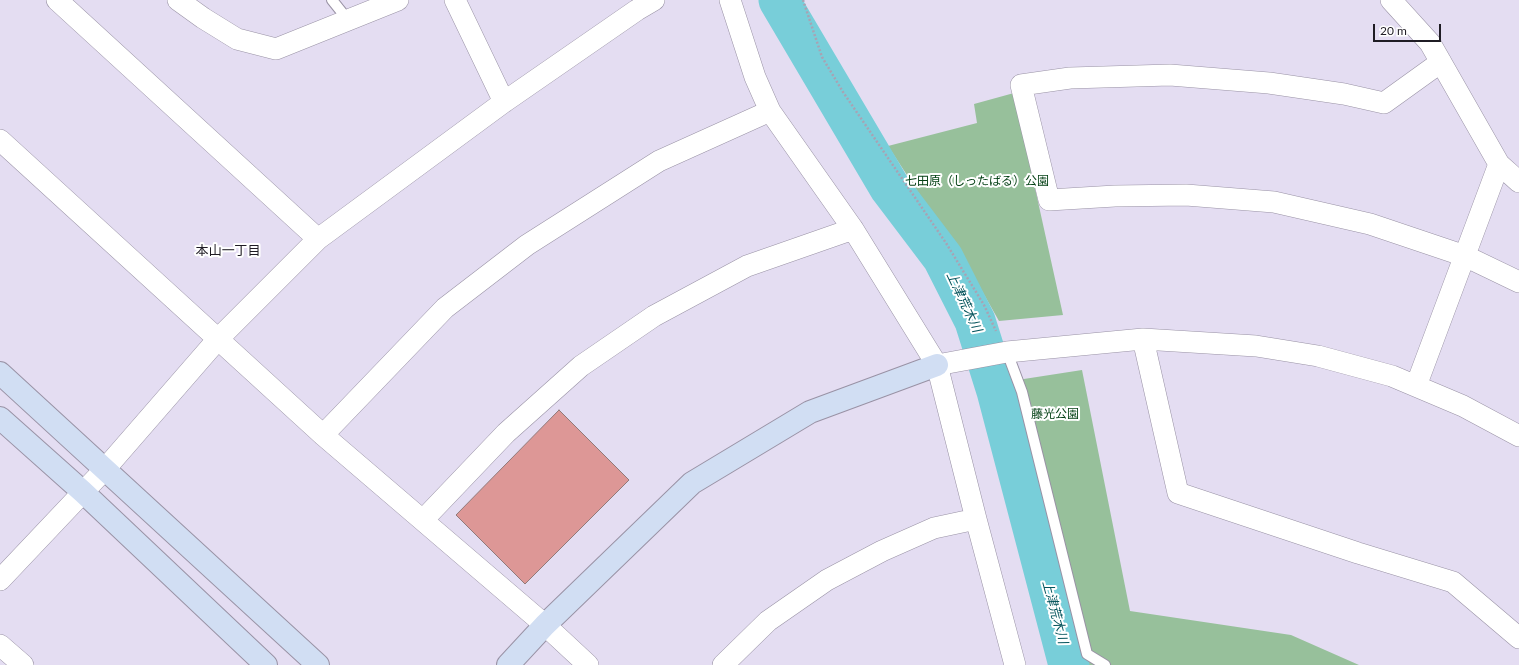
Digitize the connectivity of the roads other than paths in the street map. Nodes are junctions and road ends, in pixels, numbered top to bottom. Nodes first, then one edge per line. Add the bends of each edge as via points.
1 (57, 0) edge
2 (178, 0) edge
3 (332, 0) edge
4 (398, 0) edge
5 (455, 0) edge
6 (654, 0) edge
7 (730, 0) edge
8 (1391, 0) edge
9 (348, 20) junction
10 (1441, 62) junction
11 (504, 102) junction
12 (770, 112) junction
13 (0, 140) edge
14 (1499, 164) junction
15 (1519, 182) edge
16 (853, 228) junction
17 (318, 239) junction
18 (1465, 256) junction
19 (1519, 282) edge
20 (218, 339) junction
21 (1143, 339) junction
22 (1007, 352) junction
23 (937, 365) junction
24 (0, 373) edge
25 (1416, 386) junction
26 (0, 418) edge
27 (323, 435) junction
28 (1519, 436) edge
29 (105, 469) junction
30 (83, 492) junction
31 (976, 519) junction
32 (423, 520) junction
33 (0, 580) edge
34 (544, 625) junction
35 (1519, 638) edge
36 (0, 645) edge
37 (1008, 663) edge
38 (23, 665) edge
39 (266, 665) edge
40 (318, 665) edge
41 (508, 665) edge
42 (588, 665) edge
43 (723, 665) edge
44 (1105, 665) edge

1 - 17 street
2 - 9 street via 237,39 276,49
3 - 9 lane
4 - 9 street
5 - 11 street
6 - 11 street
7 - 12 street via 755,77
8 - 10 street via 1430,43
10 - 14 street
10 - 18 street via 1384,103 1269,82 1170,75 1070,78 1021,85 1049,200 1186,195 1274,202 1370,224
11 - 17 street
12 - 16 street
12 - 27 street via 659,161 527,245 445,308
13 - 20 street
14 - 15 street
14 - 18 street
16 - 23 street
16 - 32 street via 747,266 654,316 581,366 506,433
17 - 20 street
18 - 19 street
18 - 25 street
20 - 27 street
20 - 29 street
21 - 22 street
21 - 25 street via 1256,346 1318,356 1392,376
21 - 35 street via 1178,492 1453,582
22 - 23 street
22 - 44 lane via 1022,392 1087,654
23 - 31 street
23 - 34 street via 810,412 692,483
24 - 29 street
25 - 28 street via 1463,406
26 - 30 street
27 - 32 street
29 - 30 street
29 - 40 street
30 - 33 street
30 - 39 street
31 - 37 street
31 - 43 street via 934,528 882,551 827,580 768,621
32 - 34 street
34 - 41 street
34 - 42 street
36 - 38 street

